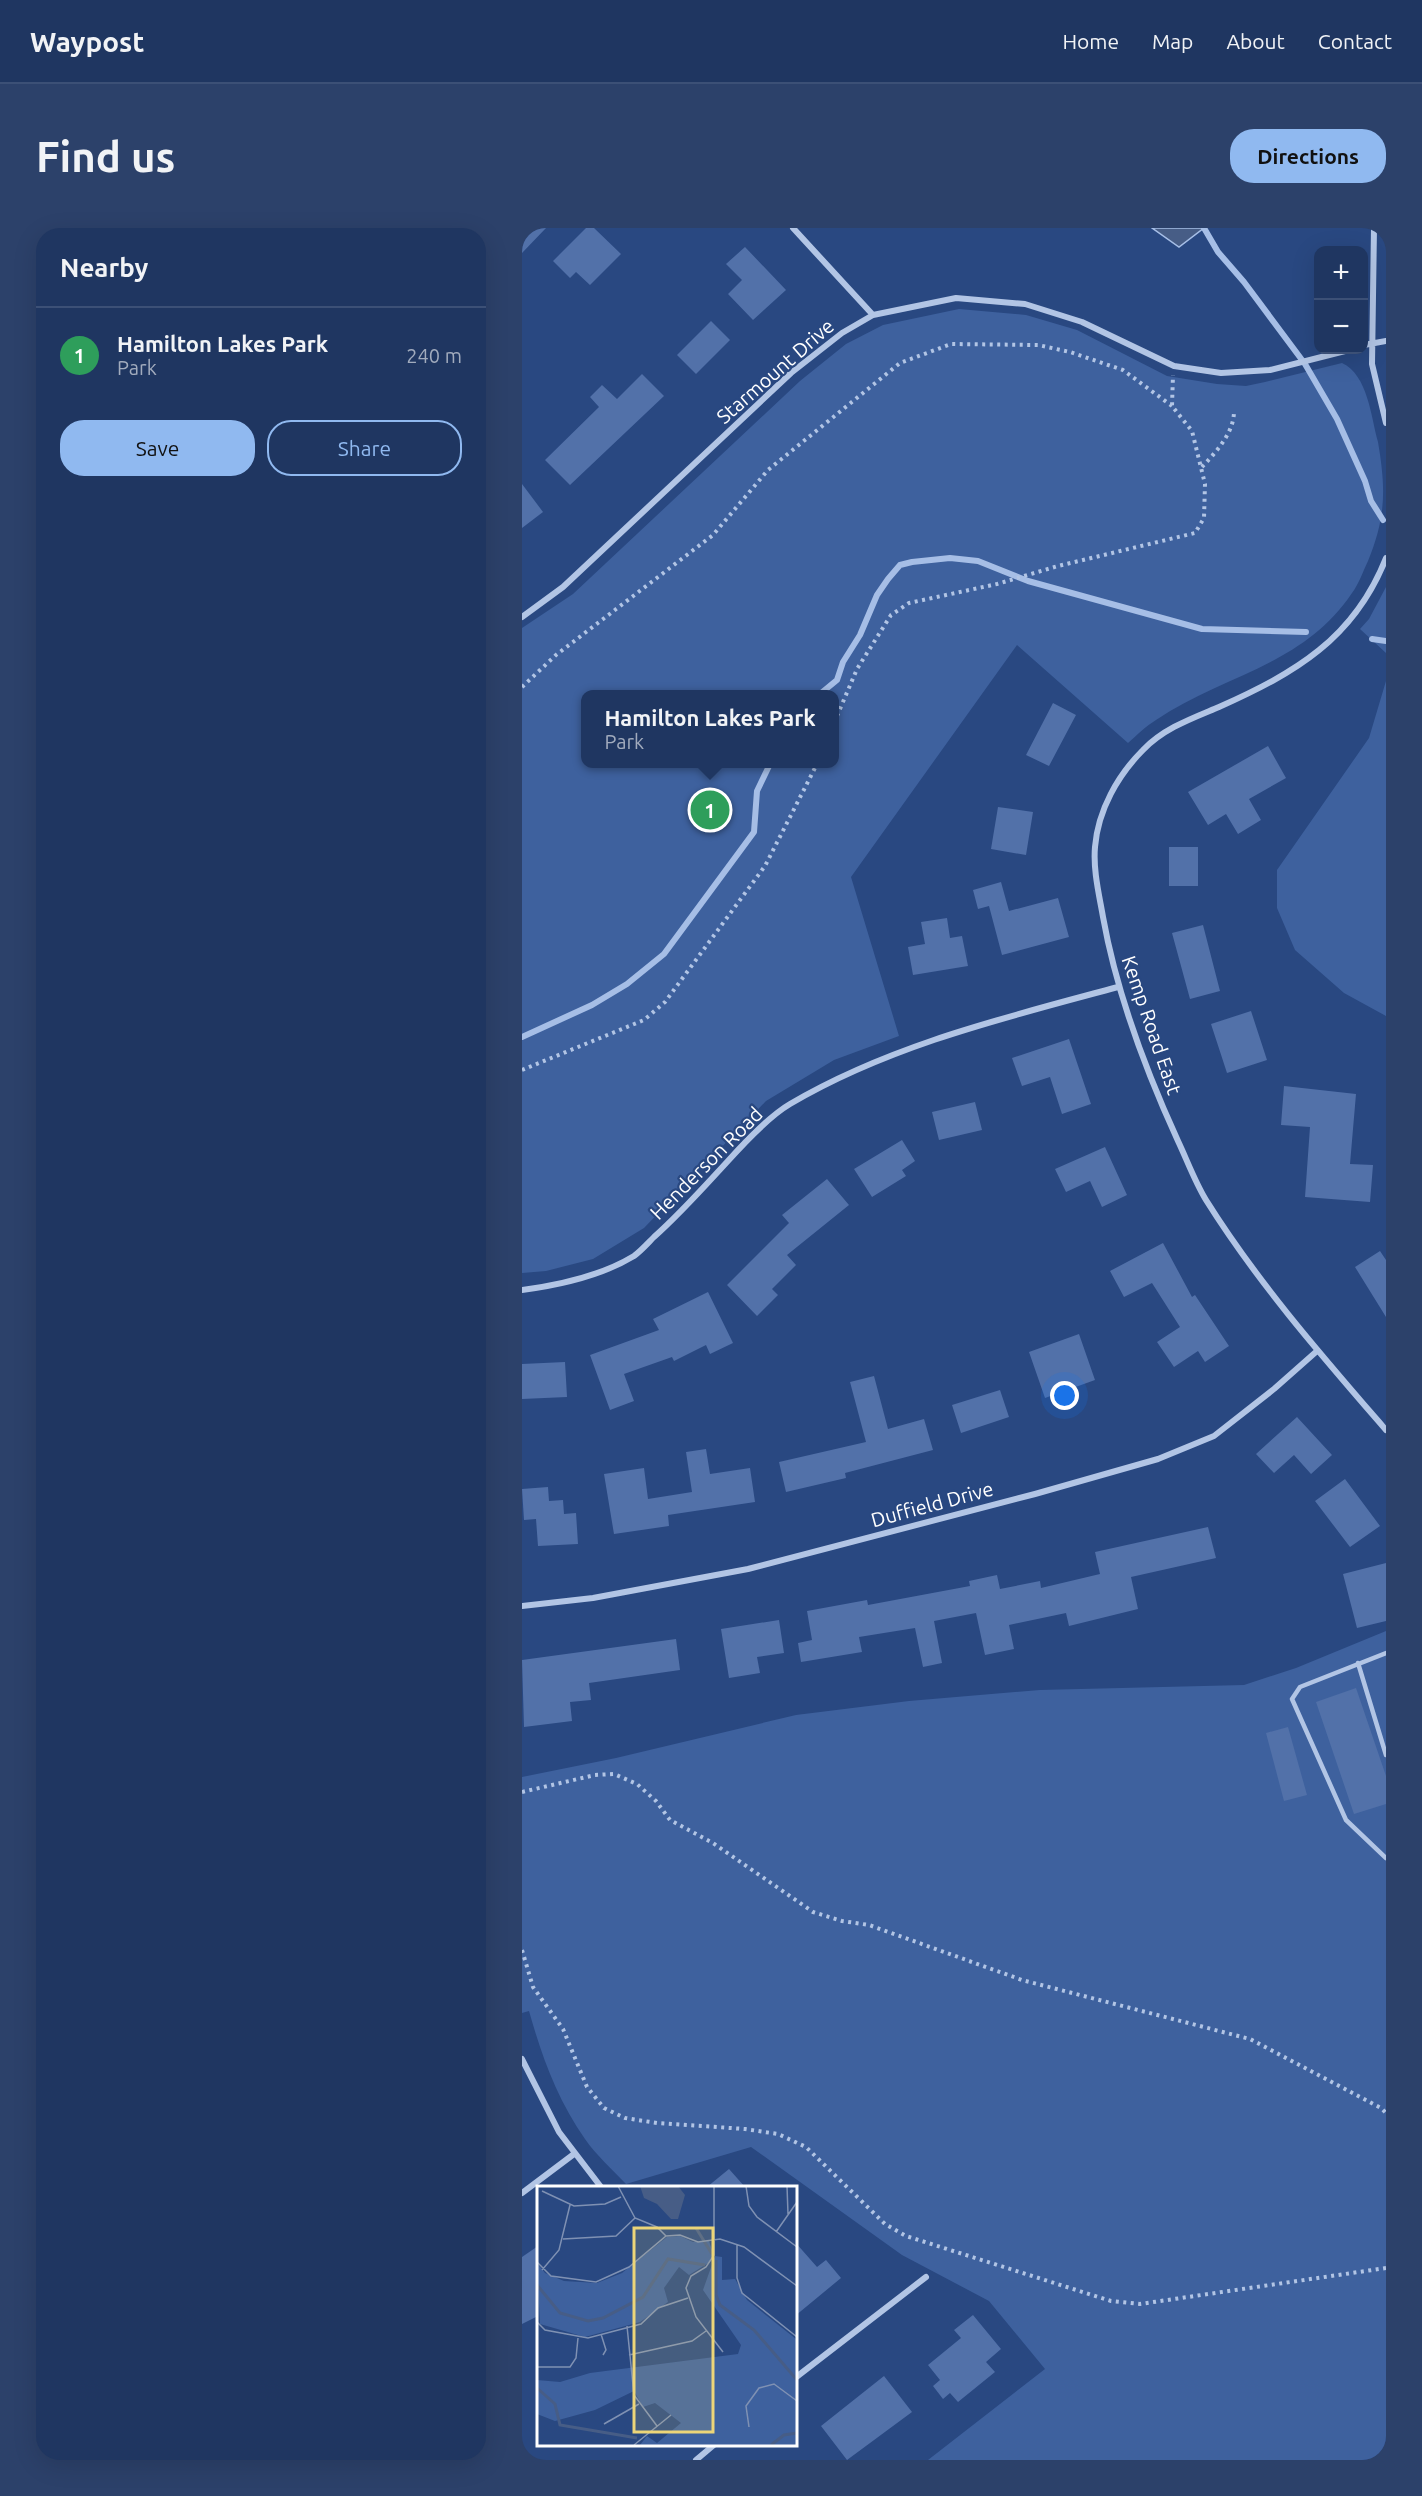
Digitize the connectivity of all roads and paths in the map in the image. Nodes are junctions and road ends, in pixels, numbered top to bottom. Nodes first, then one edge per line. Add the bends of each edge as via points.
1 (793, 228) edge
2 (1374, 228) edge
3 (873, 315) junction
4 (1386, 341) edge
5 (1372, 342) junction
6 (1368, 344) edge
7 (1333, 354) edge
8 (1174, 366) junction
9 (1172, 406) junction
10 (1234, 411) dead end
11 (1386, 423) edge
12 (1202, 468) junction
13 (1386, 558) edge
14 (522, 617) edge
15 (522, 687) edge
16 (839, 711) edge
17 (816, 768) edge
18 (1118, 987) junction
19 (522, 1070) edge
20 (522, 1290) edge
21 (1317, 1351) junction
22 (1386, 1430) edge
23 (522, 1606) edge
24 (1386, 1653) edge
25 (1358, 1663) junction
26 (1386, 1755) edge
27 (522, 1792) edge
28 (1386, 1858) edge
29 (522, 1950) edge
30 (522, 2060) edge
31 (1386, 2113) edge
32 (574, 2154) junction
33 (600, 2186) edge
34 (522, 2193) edge
35 (1386, 2268) edge
36 (926, 2277) dead end
37 (796, 2377) edge
38 (714, 2445) edge
39 (696, 2460) edge

1 - 3 street
2 - 5 street
3 - 8 street, Starmount Drive via 956,298 1025,304 1082,322
3 - 14 street, Starmount Drive via 842,333 791,373 564,587
4 - 5 street
5 - 6 street
5 - 11 street via 1372,364
7 - 8 street, Starmount Drive via 1270,370 1221,373
8 - 9 path
9 - 12 path via 1192,431
9 - 15 path via 1123,369 1038,345 951,344 900,363 768,470 713,536 556,655
10 - 12 path via 1228,433
12 - 16 path via 1204,518 1195,533 909,603 891,615 857,669
13 - 18 street, Kemp Road East via 1368,596 1316,655 1263,687 1172,728 1144,748 1121,777 1109,797 1095,845 1096,876
17 - 19 path via 765,866 664,1002 644,1020
18 - 20 street, Henderson Road via 909,1049 842,1076 787,1106 635,1255 597,1273
18 - 21 street, Kemp Road East via 1156,1092 1204,1197 1253,1271
21 - 22 street, Kemp Road East
21 - 23 street, Duffield Drive via 1214,1436 1158,1459 748,1569 593,1598
24 - 25 lane
25 - 26 lane
25 - 28 lane via 1300,1687 1292,1699 1346,1820
27 - 31 path via 614,1774 637,1784 656,1800 670,1820 713,1843 813,1912 869,1925 1022,1980 1250,2039
29 - 35 path via 533,1987 563,2029 587,2087 603,2108 625,2118 657,2123 778,2134 806,2147 885,2224 906,2236 1111,2301 1140,2304
30 - 32 street
32 - 33 street
32 - 34 street
36 - 37 street
38 - 39 street

